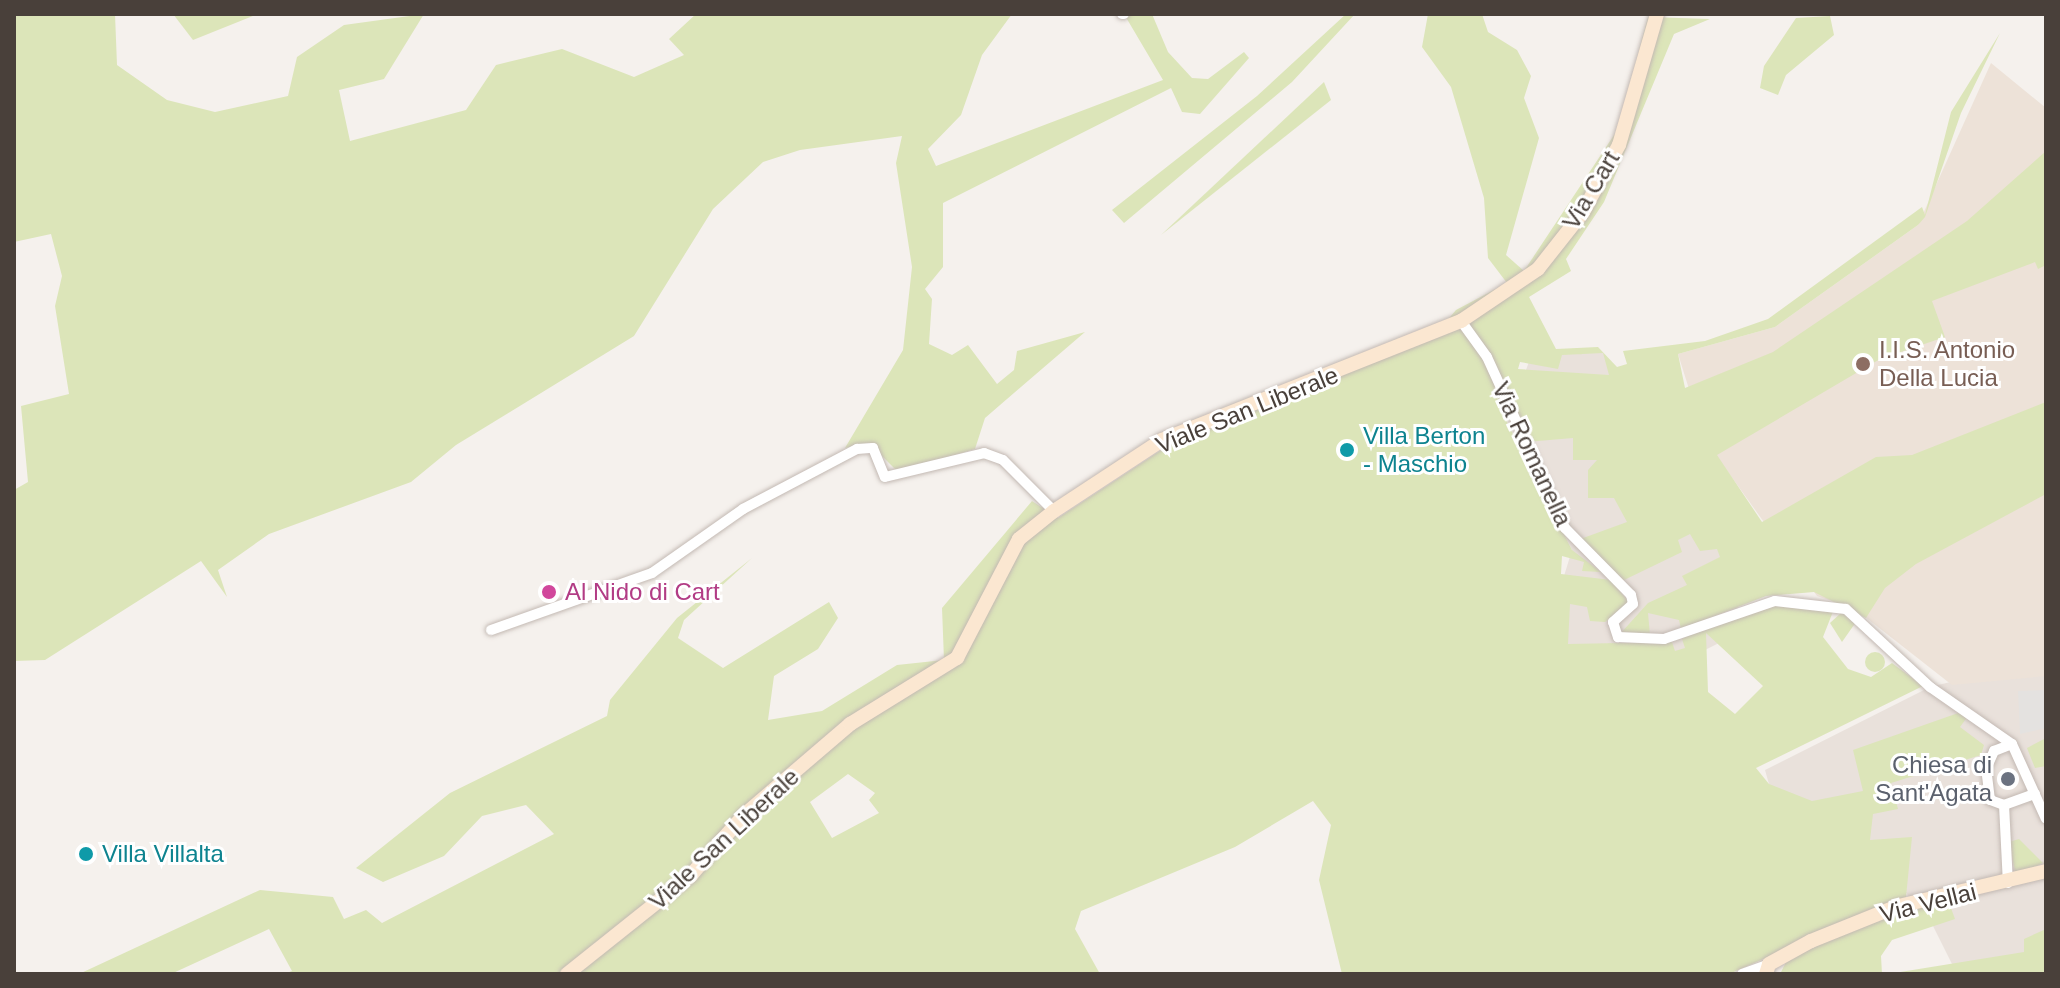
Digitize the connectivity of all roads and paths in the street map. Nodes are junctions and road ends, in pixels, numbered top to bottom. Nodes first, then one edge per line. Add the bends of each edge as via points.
1 (1657, 14) edge
2 (1461, 321) junction
3 (1054, 511) junction
4 (491, 630) dead end
5 (2012, 744) junction
6 (2035, 794) junction
7 (2004, 805) junction
8 (2046, 819) edge
9 (2046, 871) edge
10 (2008, 883) junction
11 (1768, 969) edge
12 (567, 974) edge
13 (1742, 974) edge

1 - 2 street, Via Cart via 1619,145 1583,212 1538,269
2 - 3 street, Viale San Liberale via 1162,440
2 - 5 street, Via Romanella via 1487,357 1565,528 1631,595 1633,604 1613,622 1618,637 1664,639 1775,601 1846,609 1930,687
3 - 4 street via 1003,460 984,453 885,477 873,448 857,449 743,509 652,573
3 - 12 street, Viale San Liberale via 1019,539 957,658 850,724 744,815 691,875
5 - 6 street
5 - 7 street via 1994,751 1986,769 1990,800
6 - 7 street
6 - 8 street
7 - 10 street
9 - 10 street, Via Vellai
10 - 11 street, Via Vellai via 1895,907
11 - 13 street

